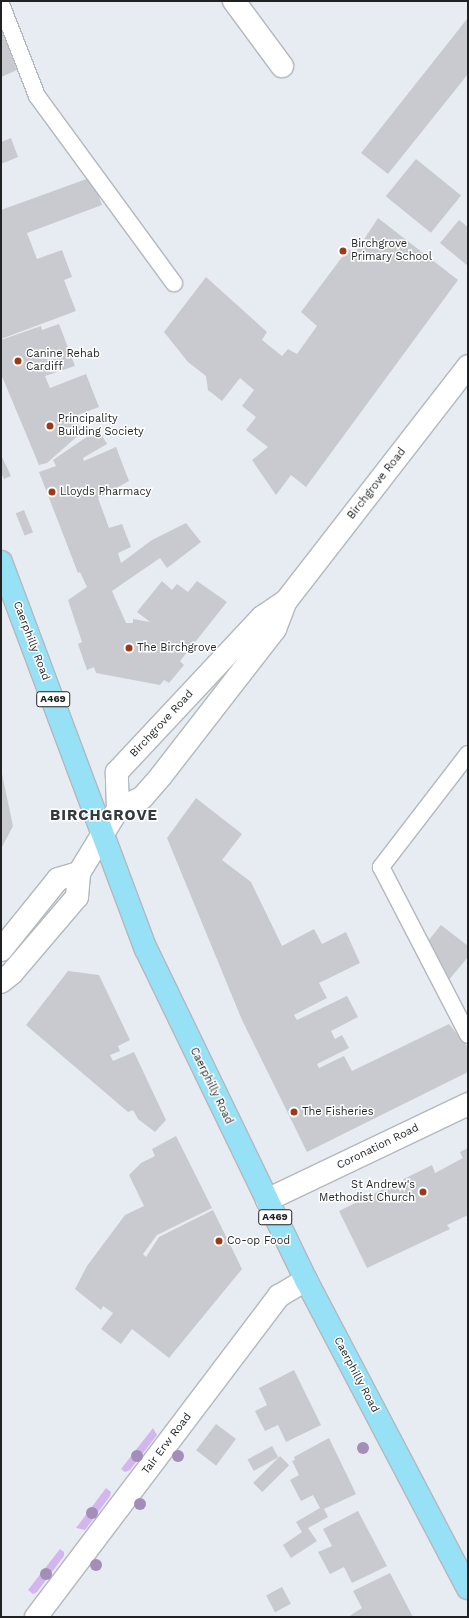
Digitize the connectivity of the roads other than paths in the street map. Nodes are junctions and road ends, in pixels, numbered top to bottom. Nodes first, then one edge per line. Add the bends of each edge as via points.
1 (234, 1) edge
2 (1, 4) edge
3 (282, 66) dead end
4 (174, 283) dead end
5 (468, 366) edge
6 (1, 562) edge
7 (286, 601) junction
8 (468, 754) edge
9 (118, 809) junction
10 (103, 836) junction
11 (79, 872) junction
12 (1, 950) edge
13 (1, 982) edge
14 (468, 1035) edge
15 (468, 1104) edge
16 (267, 1200) junction
17 (306, 1280) junction
18 (468, 1588) edge
19 (43, 1614) edge

1 - 3 street
2 - 4 lane via 37,96
5 - 7 street, Birchgrove Road
6 - 10 main road, Caerphilly Road / A469
7 - 9 street, Birchgrove Road via 275,629 161,776 142,798
7 - 9 street, Birchgrove Road via 262,617 117,772
8 - 14 lane via 382,867
9 - 10 street
10 - 11 street
10 - 16 main road, Caerphilly Road / A469 via 146,949
11 - 12 street via 58,879
11 - 13 street via 77,897 12,973
15 - 16 street, Coronation Road
16 - 17 main road, Caerphilly Road / A469
17 - 18 main road, Caerphilly Road / A469
17 - 19 street, Tair Erw Road via 279,1296

